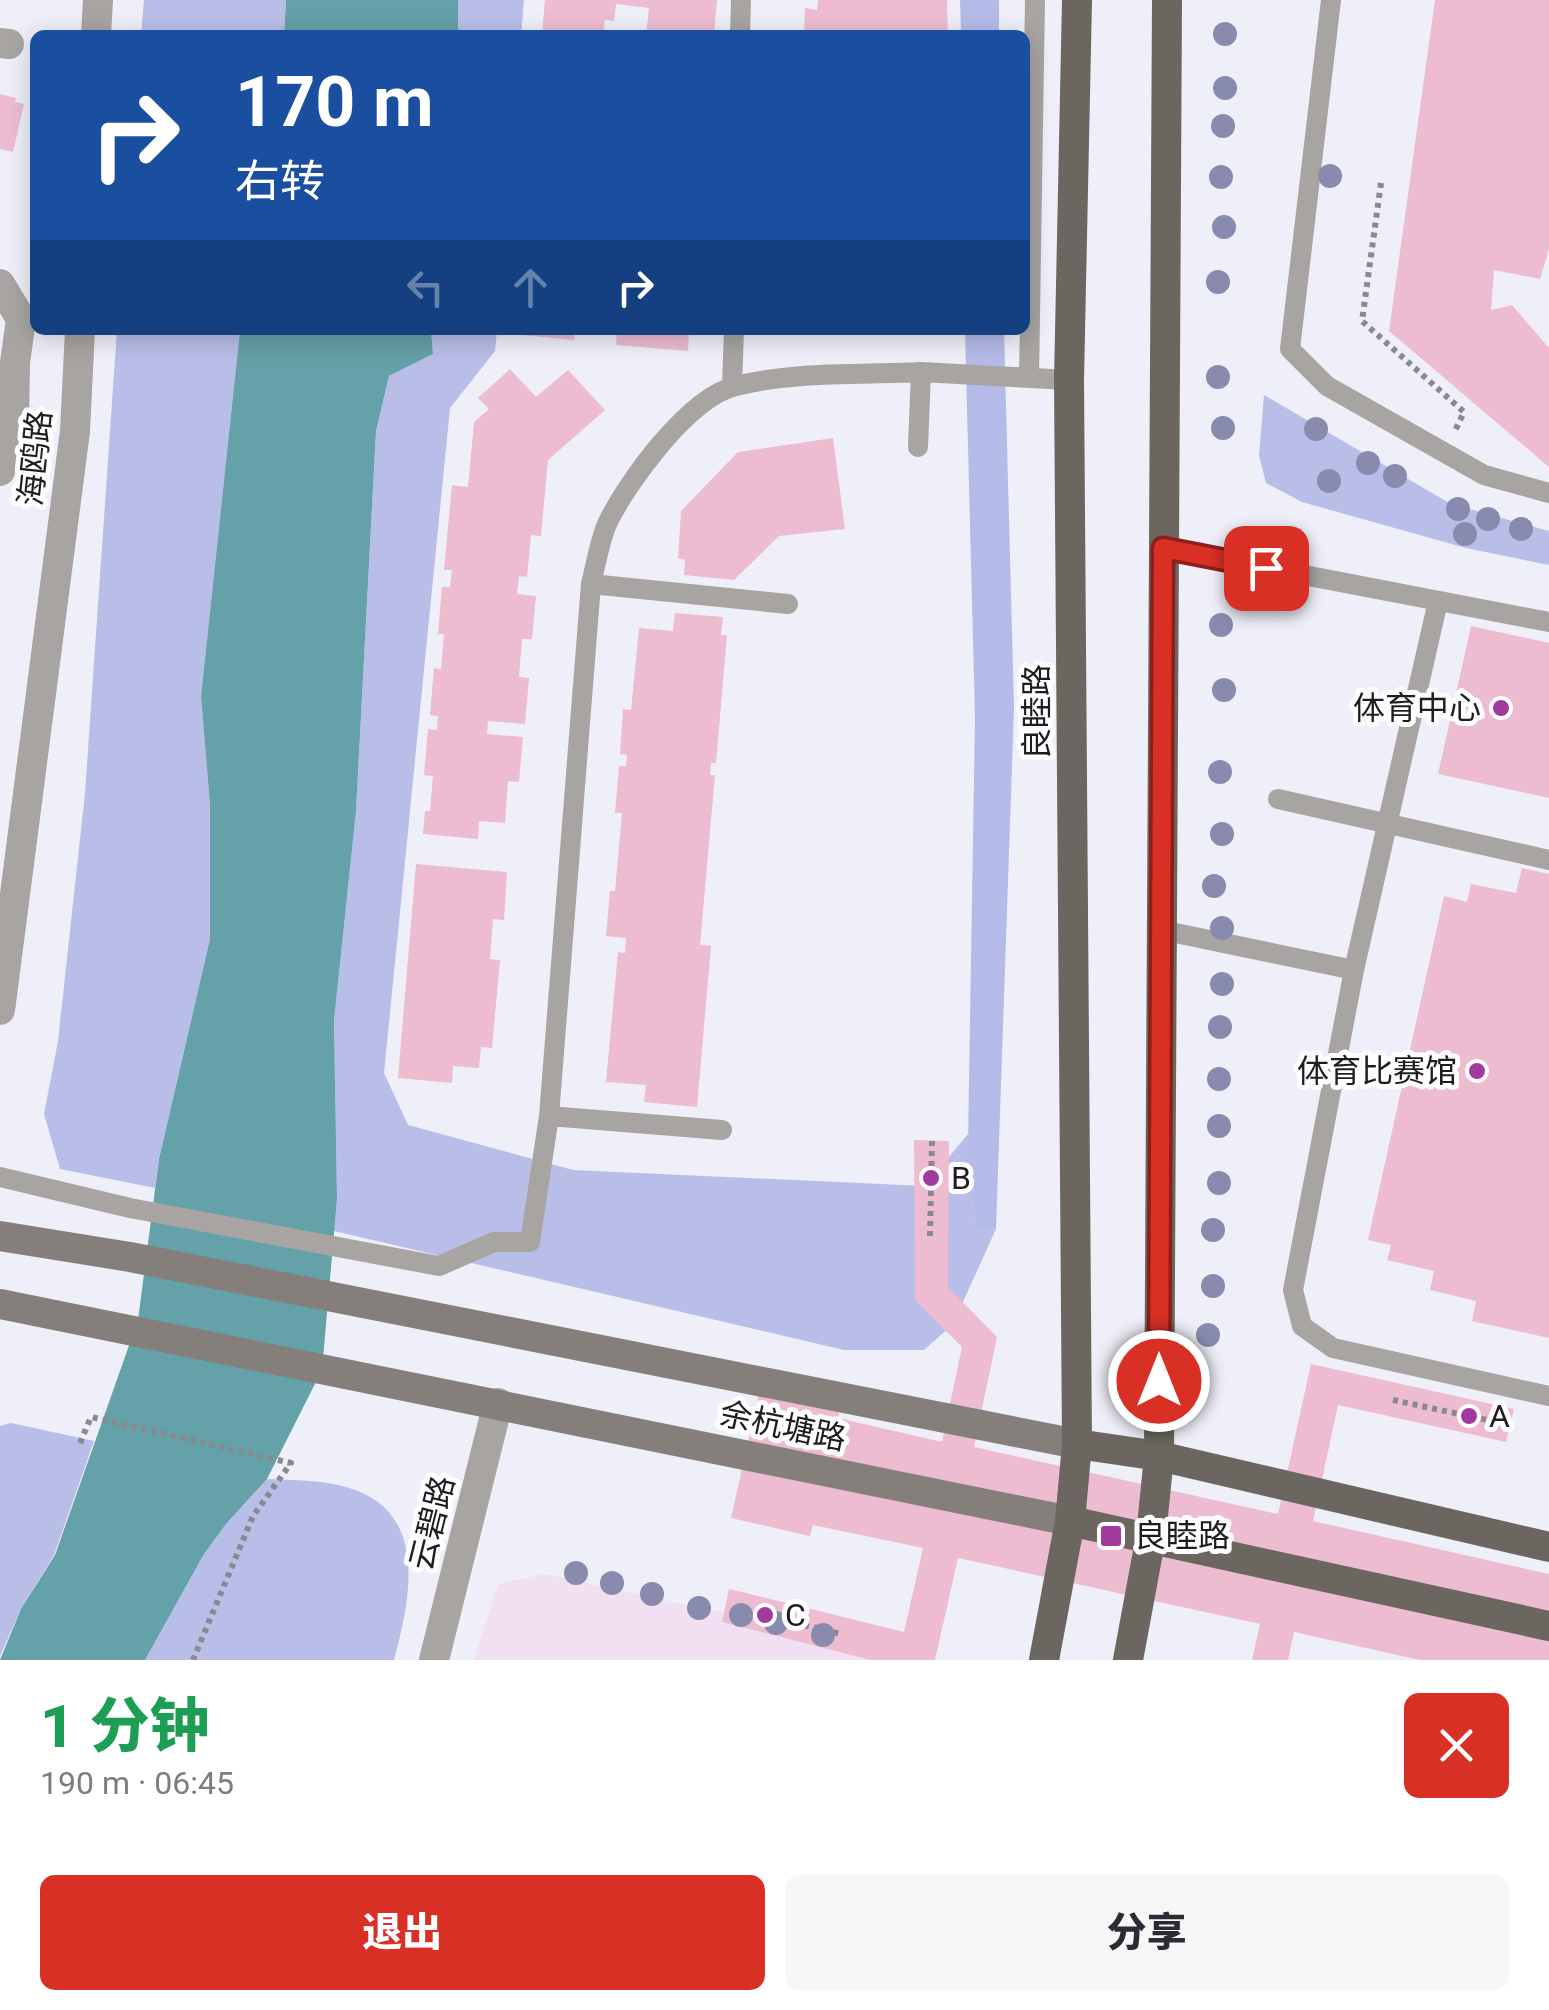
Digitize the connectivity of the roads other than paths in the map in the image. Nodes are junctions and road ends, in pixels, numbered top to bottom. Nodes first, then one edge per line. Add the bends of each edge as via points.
1 (98, 0) edge
2 (740, 0) edge
3 (1036, 0) edge
4 (1077, 0) edge
5 (1167, 0) edge
6 (1331, 0) edge
7 (96, 30) edge
8 (740, 30) edge
9 (0, 284) edge
10 (1030, 324) edge
11 (80, 335) edge
12 (734, 335) edge
13 (1030, 335) edge
14 (921, 372) junction
15 (1029, 378) junction
16 (1070, 380) junction
17 (732, 386) junction
18 (918, 447) dead end
19 (0, 471) edge
20 (1549, 493) edge
21 (1163, 548) junction
22 (591, 584) junction
23 (1438, 601) junction
24 (788, 604) dead end
25 (1549, 622) edge
26 (1278, 799) dead end
27 (1387, 824) junction
28 (1549, 860) edge
29 (1161, 930) junction
30 (1354, 970) junction
31 (0, 1010) edge
32 (550, 1116) junction
33 (722, 1130) dead end
34 (0, 1178) edge
35 (0, 1236) edge
36 (0, 1304) edge
37 (1549, 1396) edge
38 (498, 1404) junction
39 (1077, 1444) junction
40 (1159, 1456) junction
41 (1070, 1520) junction
42 (1152, 1536) junction
43 (1549, 1547) edge
44 (1549, 1626) edge
45 (434, 1660) edge
46 (1044, 1660) edge
47 (1128, 1660) edge

1 - 7 street
2 - 8 lane
3 - 10 lane
4 - 16 main road, 良睦路
5 - 21 main road
6 - 20 lane via 1290,349 1327,386 1484,475
9 - 19 street via 21,319 14,421
11 - 31 street, 海鸥路 via 75,432
12 - 17 lane
13 - 15 lane
14 - 15 lane
14 - 17 lane
14 - 18 lane
15 - 16 lane
16 - 39 main road, 良睦路
17 - 22 lane via 688,416 649,457 608,524
21 - 23 lane
21 - 29 main road
22 - 24 lane
22 - 32 lane
23 - 25 lane
23 - 27 lane
26 - 27 lane
27 - 28 lane
27 - 30 lane
29 - 30 lane
29 - 40 main road
30 - 37 lane via 1293,1290 1302,1326 1333,1348
32 - 33 lane
32 - 34 lane via 530,1242 494,1242 439,1266
35 - 39 main road, 余杭塘路
36 - 38 main road, 余杭塘路
38 - 41 main road, 余杭塘路
38 - 45 street, 云碧路
39 - 40 main road, 余杭塘路
39 - 41 main road, 良睦路
40 - 42 main road
40 - 43 main road, 余杭塘路
41 - 42 main road, 余杭塘路
41 - 46 main road, 良睦路
42 - 44 main road, 余杭塘路
42 - 47 main road

